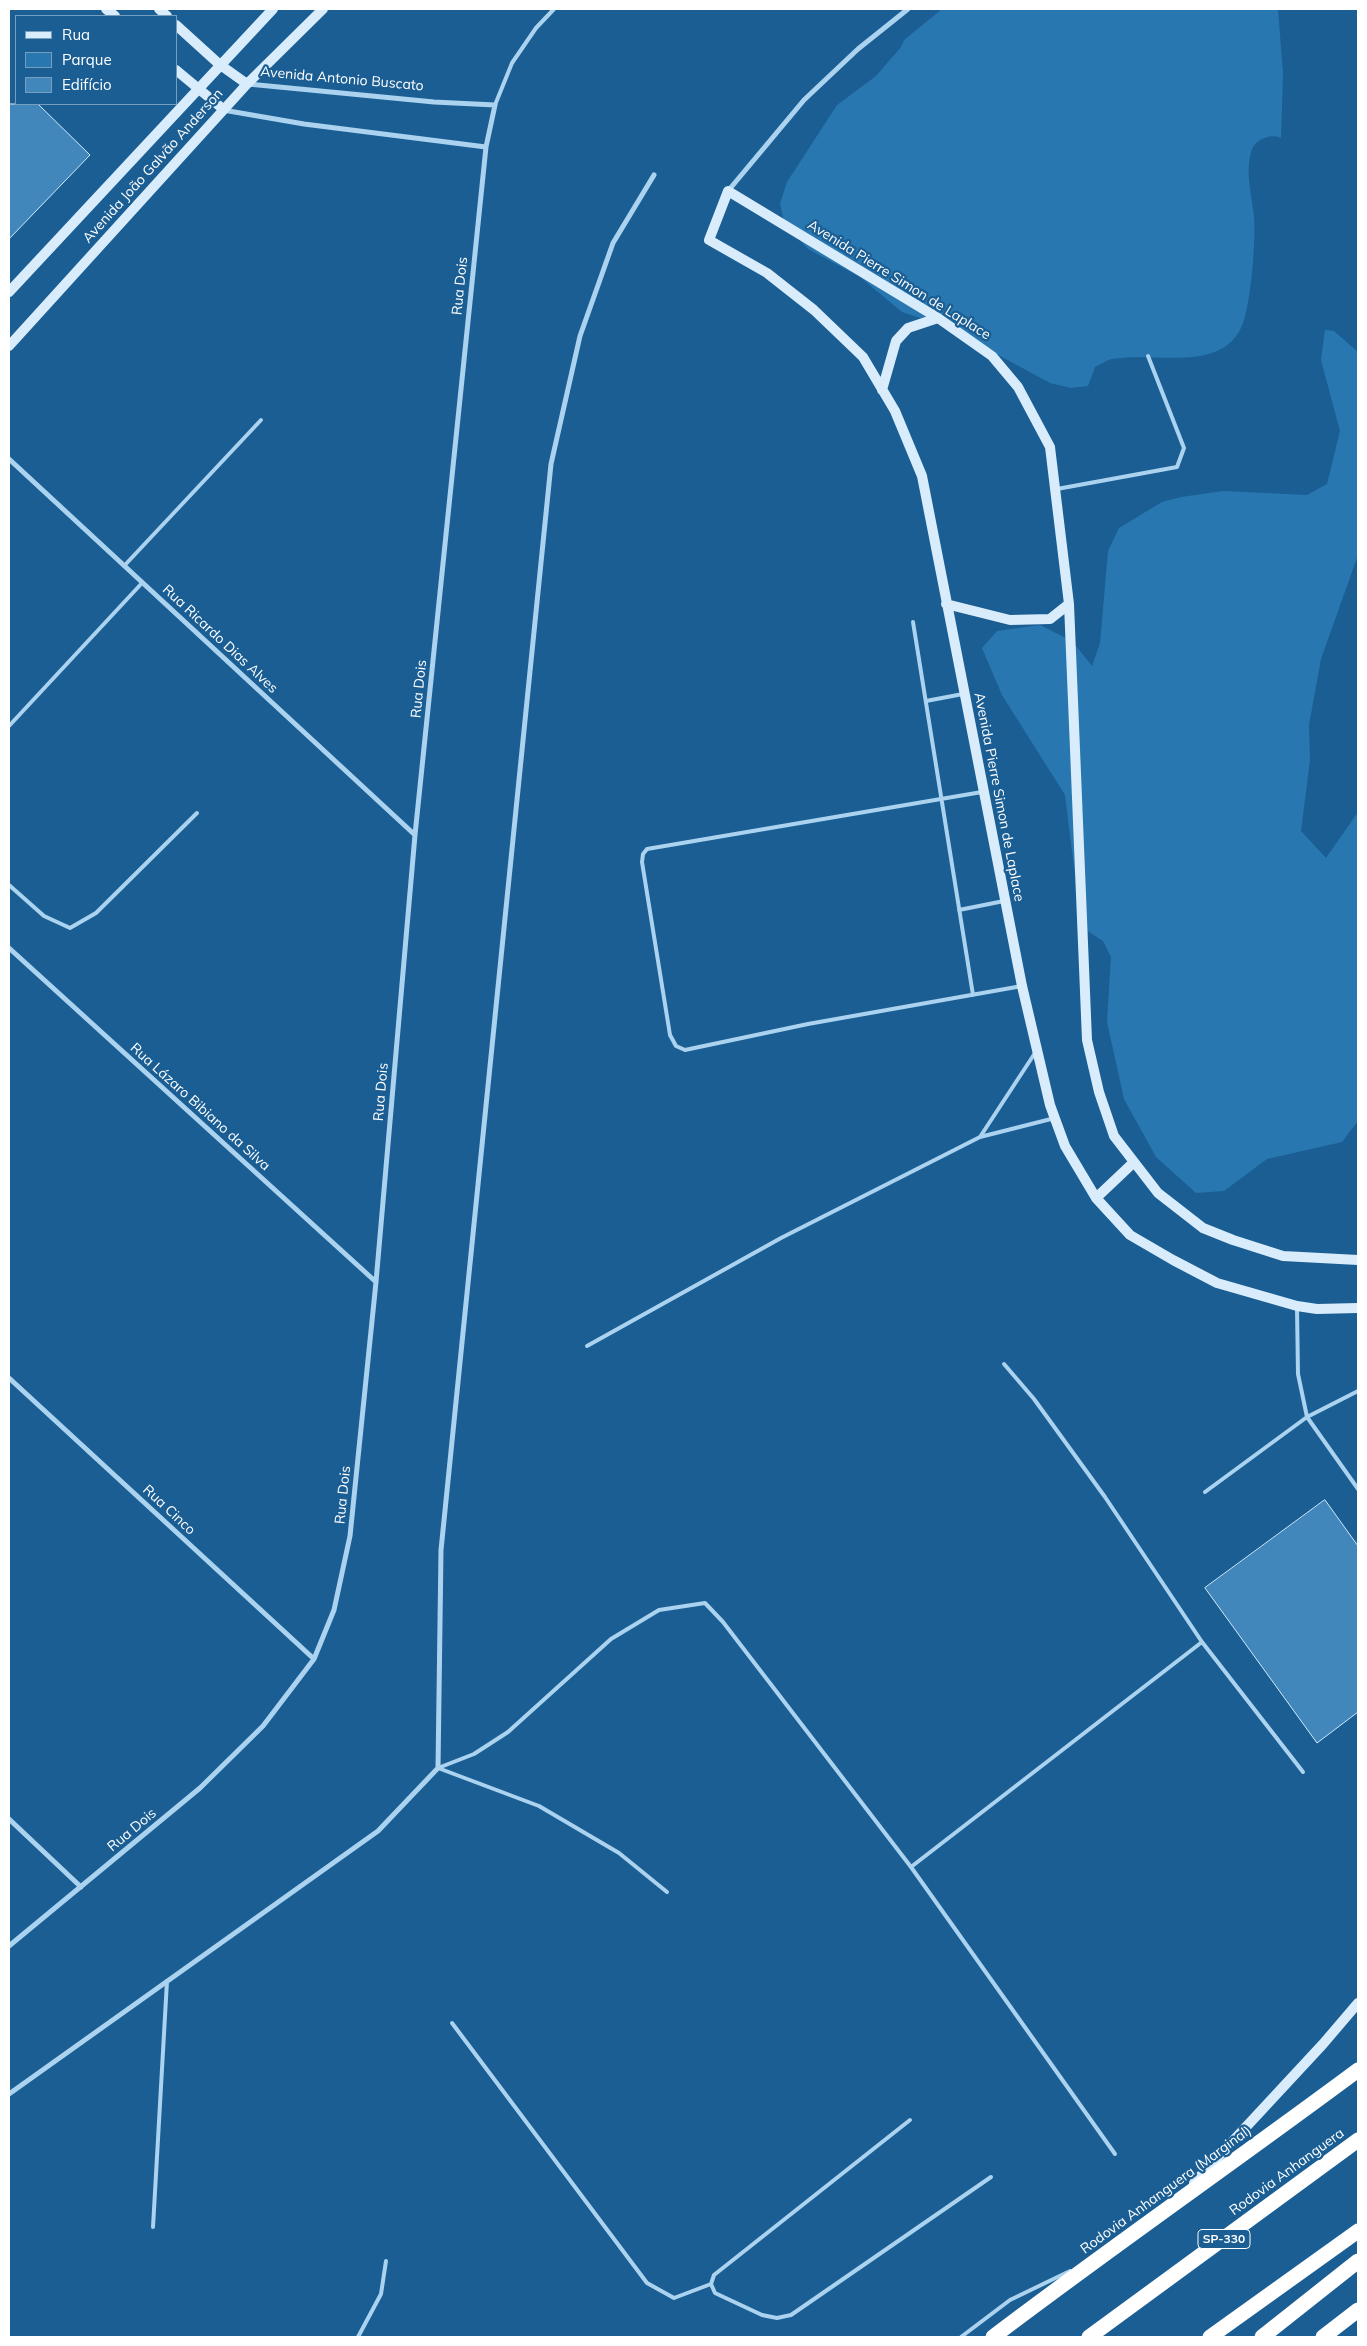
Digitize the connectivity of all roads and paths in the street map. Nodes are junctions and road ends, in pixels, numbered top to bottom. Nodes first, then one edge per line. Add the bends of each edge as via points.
1 (273, 9) edge
2 (323, 9) edge
3 (554, 9) edge
4 (908, 9) edge
5 (178, 27) edge
6 (219, 64) junction
7 (178, 72) edge
8 (247, 84) junction
9 (197, 88) junction
10 (496, 105) junction
11 (223, 110) junction
12 (486, 147) junction
13 (654, 175) dead end
14 (728, 191) junction
15 (9, 292) edge
16 (938, 318) junction
17 (9, 346) edge
18 (1148, 356) dead end
19 (882, 390) junction
20 (261, 420) dead end
21 (9, 459) edge
22 (1056, 489) junction
23 (124, 566) junction
24 (142, 583) junction
25 (946, 604) junction
26 (1070, 604) junction
27 (913, 622) dead end
28 (964, 694) junction
29 (926, 701) junction
30 (9, 726) edge
31 (984, 791) junction
32 (942, 800) junction
33 (197, 813) dead end
34 (415, 835) junction
35 (9, 885) edge
36 (1006, 901) junction
37 (959, 910) junction
38 (9, 948) edge
39 (1022, 986) junction
40 (973, 995) junction
41 (1037, 1051) junction
42 (1055, 1118) junction
43 (980, 1137) junction
44 (1133, 1163) junction
45 (1096, 1198) junction
46 (1358, 1260) edge
47 (376, 1282) junction
48 (1298, 1306) junction
49 (1358, 1308) edge
50 (587, 1346) dead end
51 (1004, 1364) dead end
52 (9, 1378) edge
53 (1358, 1390) edge
54 (1307, 1417) junction
55 (1358, 1489) edge
56 (1205, 1492) dead end
57 (1202, 1642) junction
58 (314, 1659) junction
59 (438, 1768) junction
60 (1303, 1772) dead end
61 (9, 1819) edge
62 (911, 1867) junction
63 (81, 1887) junction
64 (667, 1892) dead end
65 (9, 1946) edge
66 (167, 1981) junction
67 (1358, 2003) edge
68 (452, 2023) dead end
69 (1358, 2070) edge
70 (9, 2094) edge
71 (910, 2120) dead end
72 (1358, 2140) edge
73 (1115, 2154) dead end
74 (991, 2177) dead end
75 (1171, 2208) junction
76 (153, 2227) dead end
77 (1358, 2231) edge
78 (1097, 2259) junction
79 (386, 2261) dead end
80 (1358, 2261) edge
81 (711, 2284) junction
82 (1358, 2310) edge
83 (358, 2337) edge
84 (961, 2337) edge
85 (993, 2337) edge
86 (1089, 2337) edge
87 (1210, 2337) edge
88 (1262, 2337) edge
89 (1323, 2337) edge

1 - 6 street, Avenida João Galvão Anderson
2 - 8 street, Avenida João Galvão Anderson
3 - 10 lane via 536,28 512,63
4 - 14 street, Avenida Pierre Simon de Laplace via 858,49 804,100
5 - 6 street, Avenida Antonio Buscato
6 - 8 street, Avenida Antonio Buscato
6 - 9 street, Avenida João Galvão Anderson
7 - 9 street
8 - 10 street, Avenida Antonio Buscato
8 - 11 street, Avenida João Galvão Anderson
9 - 11 street
9 - 15 street, Avenida João Galvão Anderson
10 - 12 street, Rua Dois
11 - 12 street via 304,124
11 - 17 street, Avenida João Galvão Anderson
12 - 34 street, Rua Dois
13 - 59 street via 613,243 580,336 551,464 441,1550
14 - 16 street, Avenida Pierre Simon de Laplace
14 - 19 street, Avenida Pierre Simon de Laplace via 709,240 767,274 814,310 863,358
16 - 19 street via 908,328 896,342
16 - 22 street, Avenida Pierre Simon de Laplace via 992,356 1018,387 1050,447
18 - 22 lane via 1184,448 1177,467
19 - 25 street, Avenida Pierre Simon de Laplace via 895,411 922,476
20 - 23 lane
21 - 23 street, Rua Ricardo Dias Alves
22 - 26 street, Avenida Pierre Simon de Laplace
23 - 24 street, Rua Ricardo Dias Alves
24 - 30 lane
24 - 34 street, Rua Ricardo Dias Alves
25 - 26 street via 1010,620 1050,619
25 - 28 street, Avenida Pierre Simon de Laplace
26 - 44 street, Avenida Pierre Simon de Laplace via 1087,1040 1099,1092 1114,1136
27 - 29 lane
28 - 29 lane
28 - 31 street, Avenida Pierre Simon de Laplace
29 - 32 lane
31 - 32 lane
31 - 36 street, Avenida Pierre Simon de Laplace
32 - 37 lane
32 - 40 lane via 647,849 643,854 643,872 670,1035 676,1046 685,1050
33 - 35 lane via 96,913 70,928 44,916
34 - 47 street, Rua Dois
36 - 37 lane
36 - 39 street, Avenida Pierre Simon de Laplace
37 - 40 lane
38 - 47 street, Rua Lázaro Bibiano da Silva
39 - 40 lane
39 - 41 street, Avenida Pierre Simon de Laplace
41 - 42 street, Avenida Pierre Simon de Laplace
41 - 43 lane
42 - 43 lane
42 - 45 street, Avenida Pierre Simon de Laplace via 1065,1146
43 - 50 lane via 781,1238
44 - 45 street
44 - 46 street, Avenida Pierre Simon de Laplace via 1158,1194 1203,1228 1283,1256
45 - 48 street, Avenida Pierre Simon de Laplace via 1130,1234 1173,1260 1217,1283
47 - 58 street, Rua Dois via 350,1536 334,1610
48 - 49 street, Avenida Pierre Simon de Laplace
48 - 54 lane via 1298,1374
51 - 57 lane via 1034,1399 1106,1497
52 - 58 street, Rua Cinco
53 - 54 lane
54 - 55 lane
54 - 56 lane
57 - 60 lane
57 - 62 lane
58 - 63 street, Rua Dois via 263,1726 200,1788
59 - 62 lane via 474,1754 508,1732 611,1638 659,1610 704,1604 723,1622
59 - 64 lane via 539,1806 619,1853
59 - 66 street via 378,1831
61 - 63 street
62 - 73 lane
63 - 65 street, Rua Dois
66 - 70 street
66 - 76 lane
67 - 75 street
68 - 81 lane via 647,2283 674,2298
69 - 75 highway, Rodovia Anhanguera (Marginal)
71 - 81 lane via 714,2274
72 - 86 highway, Rodovia Anhanguera / SP-330
74 - 81 lane via 791,2316 762,2315 715,2293
75 - 78 highway, Rodovia Anhanguera (Marginal)
77 - 87 highway
78 - 84 lane via 1010,2300
78 - 85 highway, Rodovia Anhanguera (Marginal)
79 - 83 lane via 381,2294
80 - 88 highway
82 - 89 highway

